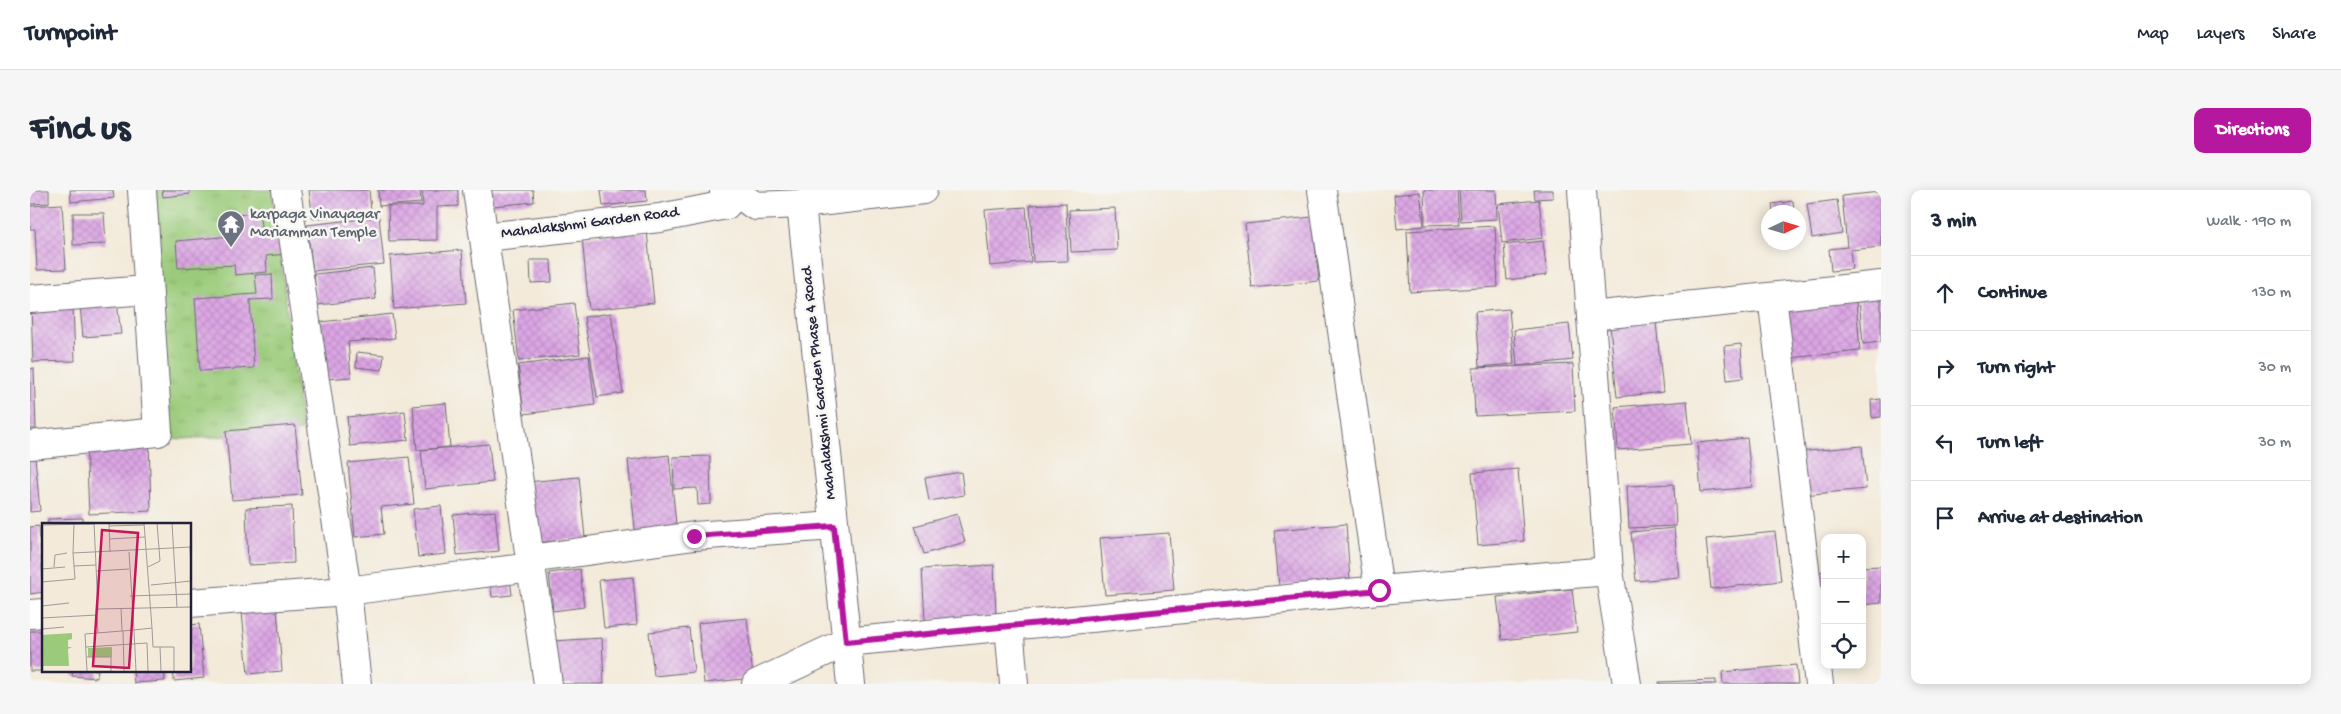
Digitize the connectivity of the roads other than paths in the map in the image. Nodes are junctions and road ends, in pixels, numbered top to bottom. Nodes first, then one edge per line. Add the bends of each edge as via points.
1 (142, 190) edge
2 (286, 190) edge
3 (477, 190) edge
4 (923, 190) edge
5 (1322, 190) edge
6 (1582, 190) edge
7 (725, 197) edge
8 (801, 204) junction
9 (484, 237) junction
10 (1881, 286) edge
11 (147, 290) junction
12 (1772, 297) junction
13 (30, 299) edge
14 (1591, 316) junction
15 (30, 445) edge
16 (834, 526) junction
17 (531, 563) junction
18 (1609, 571) junction
19 (1379, 590) junction
20 (347, 592) junction
21 (191, 603) edge
22 (1009, 626) junction
23 (846, 642) junction
24 (357, 684) edge
25 (548, 684) edge
26 (756, 684) edge
27 (851, 684) edge
28 (1014, 684) edge
29 (1627, 684) edge
30 (1819, 684) edge

1 - 11 street
2 - 20 street
3 - 9 street
4 - 8 street
5 - 19 street
6 - 14 street
7 - 8 street, Mahalakshmi Garden Road via 737,193 755,206
7 - 9 street, Mahalakshmi Garden Road via 660,218
8 - 16 street, Mahalakshmi Garden Phase 4 Road
9 - 17 street
10 - 12 street
11 - 13 street
11 - 15 street via 158,432
12 - 14 street
12 - 30 street
14 - 18 street
16 - 17 street via 694,536
16 - 23 street, Mahalakshmi Garden Phase 4 Road
17 - 20 street
17 - 25 street
18 - 19 street
18 - 29 street
19 - 22 street
20 - 21 street
20 - 24 street
22 - 23 street
22 - 28 street
23 - 26 street
23 - 27 street, Mahalakshmi Garden Phase 4 Road

